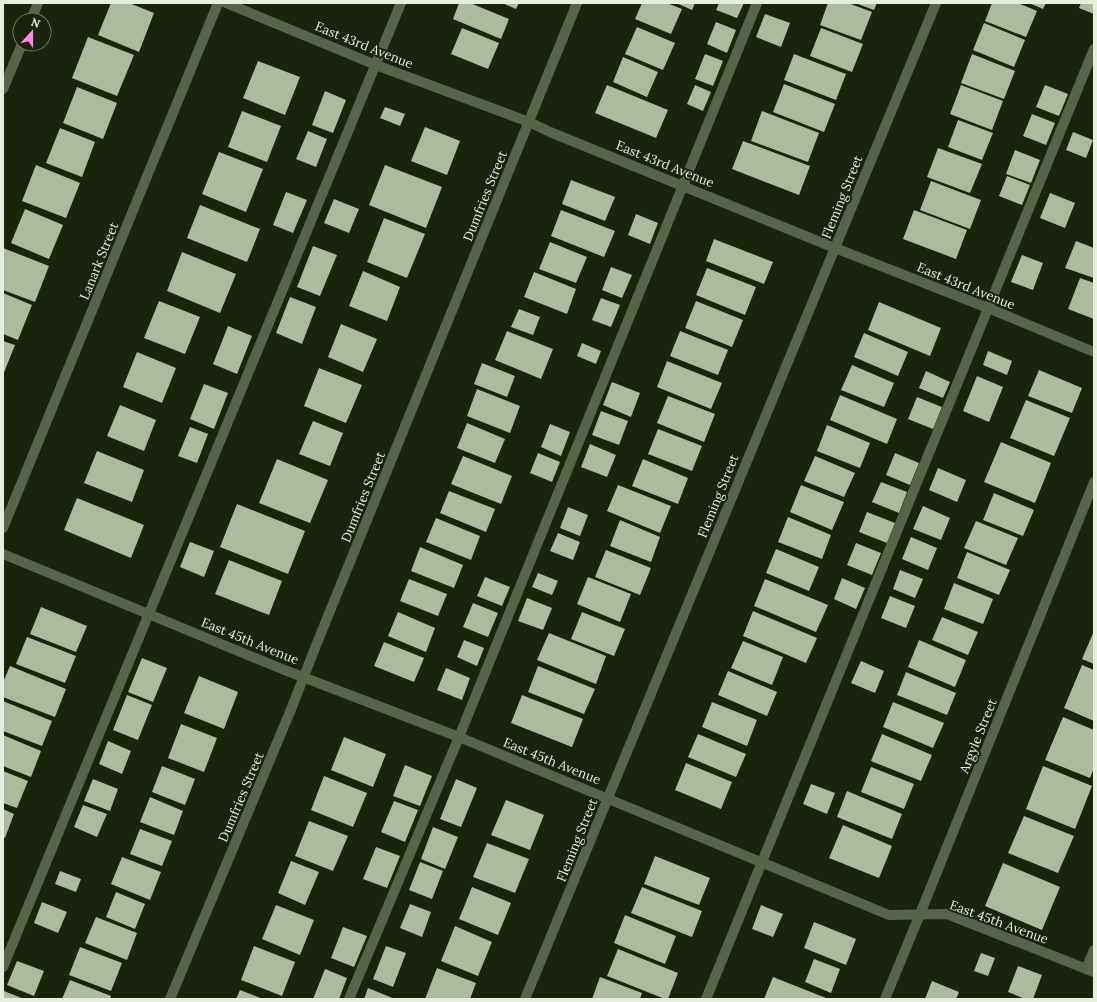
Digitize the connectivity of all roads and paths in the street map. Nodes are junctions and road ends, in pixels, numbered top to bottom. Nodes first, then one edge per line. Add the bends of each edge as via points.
1 (218, 3) edge
2 (226, 3) edge
3 (401, 3) edge
4 (577, 3) edge
5 (757, 3) edge
6 (936, 3) edge
7 (1094, 49) edge
8 (19, 52) edge
9 (376, 64) junction
10 (3, 90) edge
11 (529, 122) junction
12 (683, 185) junction
13 (835, 248) junction
14 (988, 308) junction
15 (1094, 352) edge
16 (1094, 482) edge
17 (3, 528) edge
18 (3, 554) edge
19 (148, 614) junction
20 (304, 677) junction
21 (459, 737) junction
22 (608, 798) junction
23 (761, 861) junction
24 (920, 914) junction
25 (1094, 950) edge
26 (3, 967) edge
27 (1090, 971) edge
28 (170, 999) edge
29 (349, 999) edge
30 (525, 999) edge
31 (706, 999) edge
32 (885, 999) edge

1 - 17 street, Lanark Street
2 - 9 street, East 43rd Avenue
3 - 9 street
4 - 11 street, Dumfries Street
5 - 12 street
6 - 13 street, Fleming Street
7 - 14 street
8 - 10 street
9 - 11 street, East 43rd Avenue
9 - 19 street
11 - 12 street, East 43rd Avenue
11 - 20 street, Dumfries Street
12 - 13 street, East 43rd Avenue
12 - 21 street
13 - 14 street, East 43rd Avenue
13 - 22 street, Fleming Street
14 - 15 street, East 43rd Avenue
14 - 23 street
16 - 24 street, Argyle Street
18 - 19 street, East 45th Avenue
19 - 20 street, East 45th Avenue
19 - 26 street
20 - 21 street, East 45th Avenue
20 - 28 street, Dumfries Street
21 - 22 street, East 45th Avenue
21 - 29 street
22 - 23 street, East 45th Avenue
22 - 30 street, Fleming Street
23 - 24 street, East 45th Avenue via 889,914
23 - 31 street
24 - 27 street, East 45th Avenue via 947,914
24 - 32 street, Argyle Street
25 - 27 street

